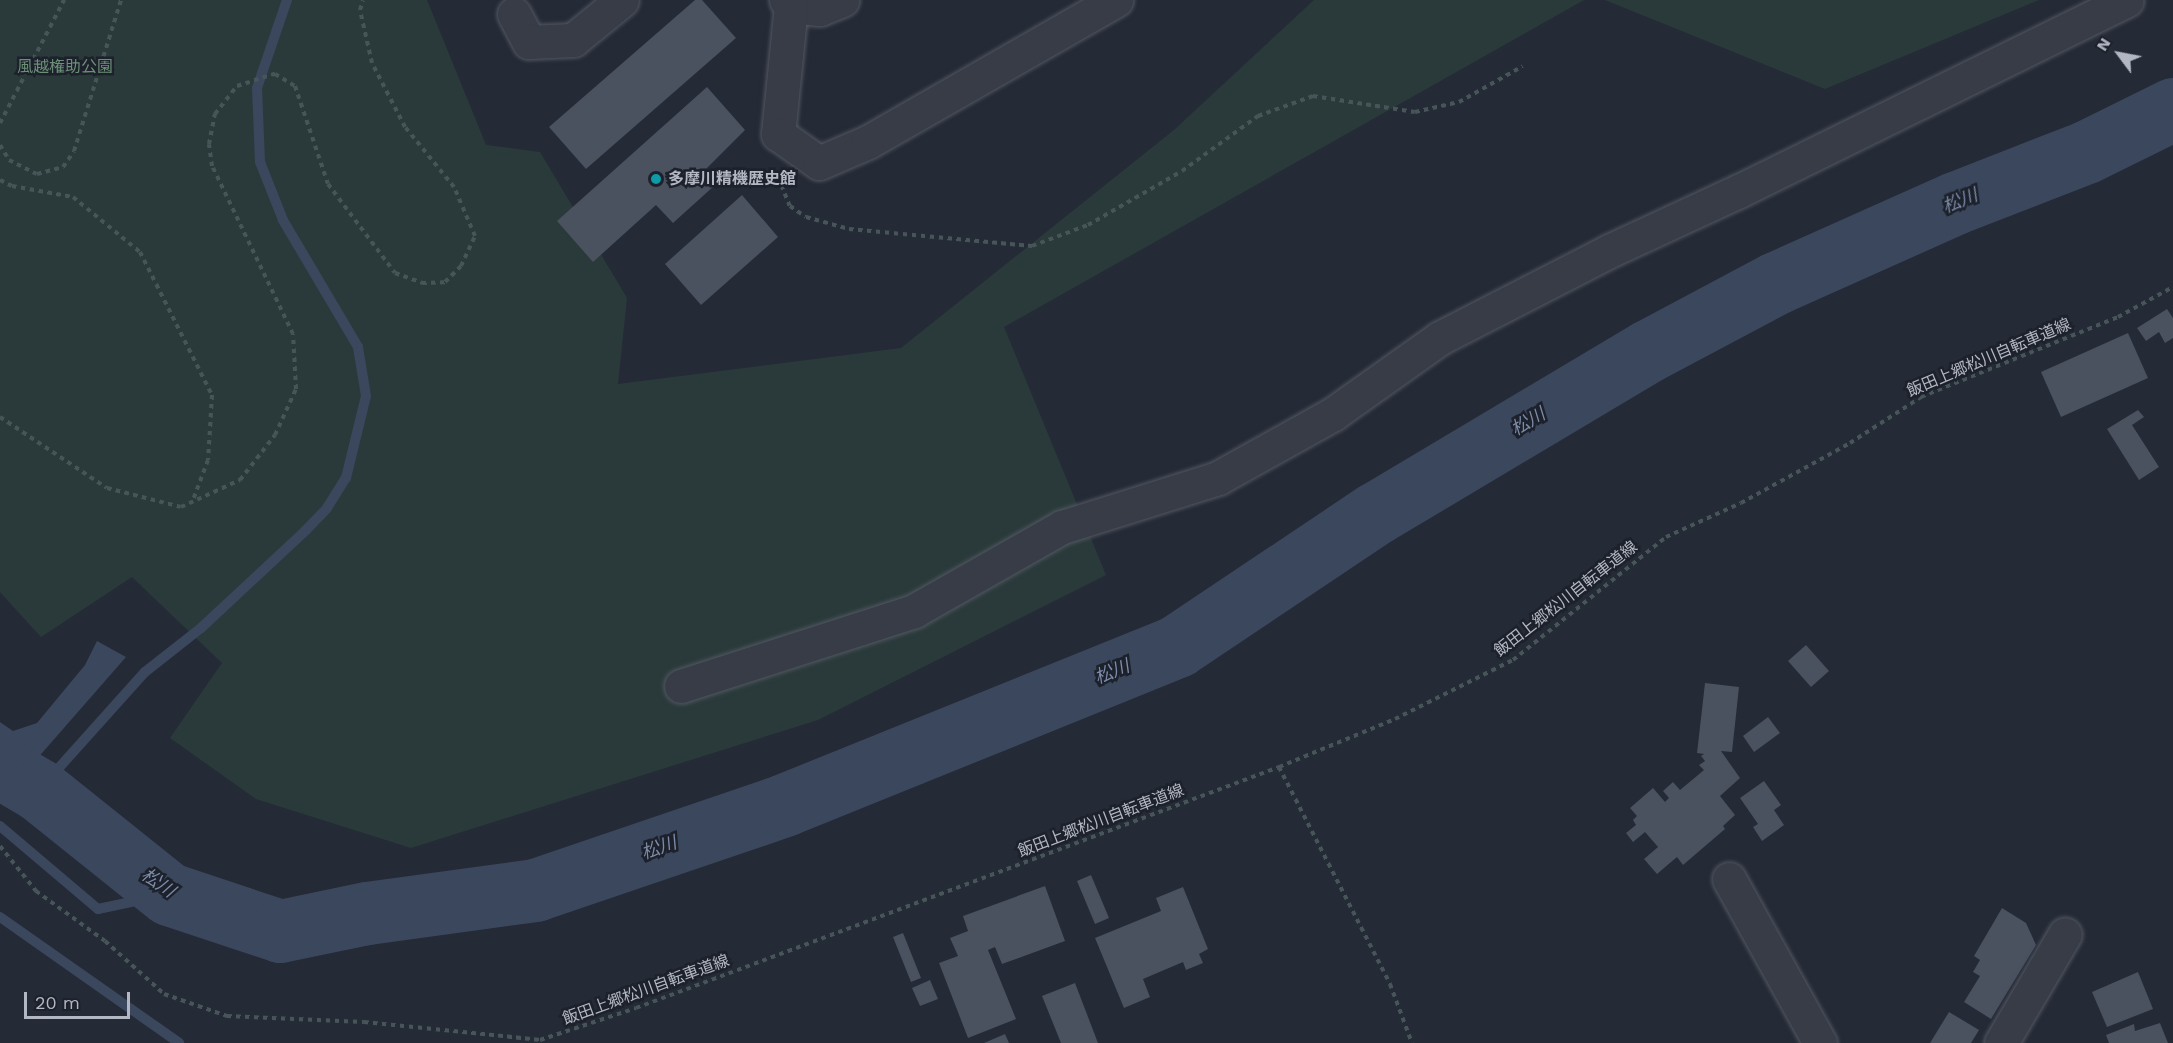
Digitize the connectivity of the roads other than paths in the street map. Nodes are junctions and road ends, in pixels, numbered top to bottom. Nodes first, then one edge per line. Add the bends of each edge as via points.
1 (622, 0) edge
2 (842, 0) edge
3 (1116, 0) edge
4 (2127, 0) edge
5 (789, 3) edge
6 (514, 14) dead end
7 (681, 686) dead end
8 (1729, 879) dead end
9 (2065, 934) dead end
10 (1820, 1043) edge
11 (2001, 1043) edge

1 - 6 lane via 573,40 529,42
2 - 5 lane via 820,9
3 - 5 lane via 868,142 819,163 778,134
4 - 7 lane via 1740,191 1609,251 1440,338 1333,414 1218,478 1062,527 914,611
8 - 10 lane
9 - 11 lane

